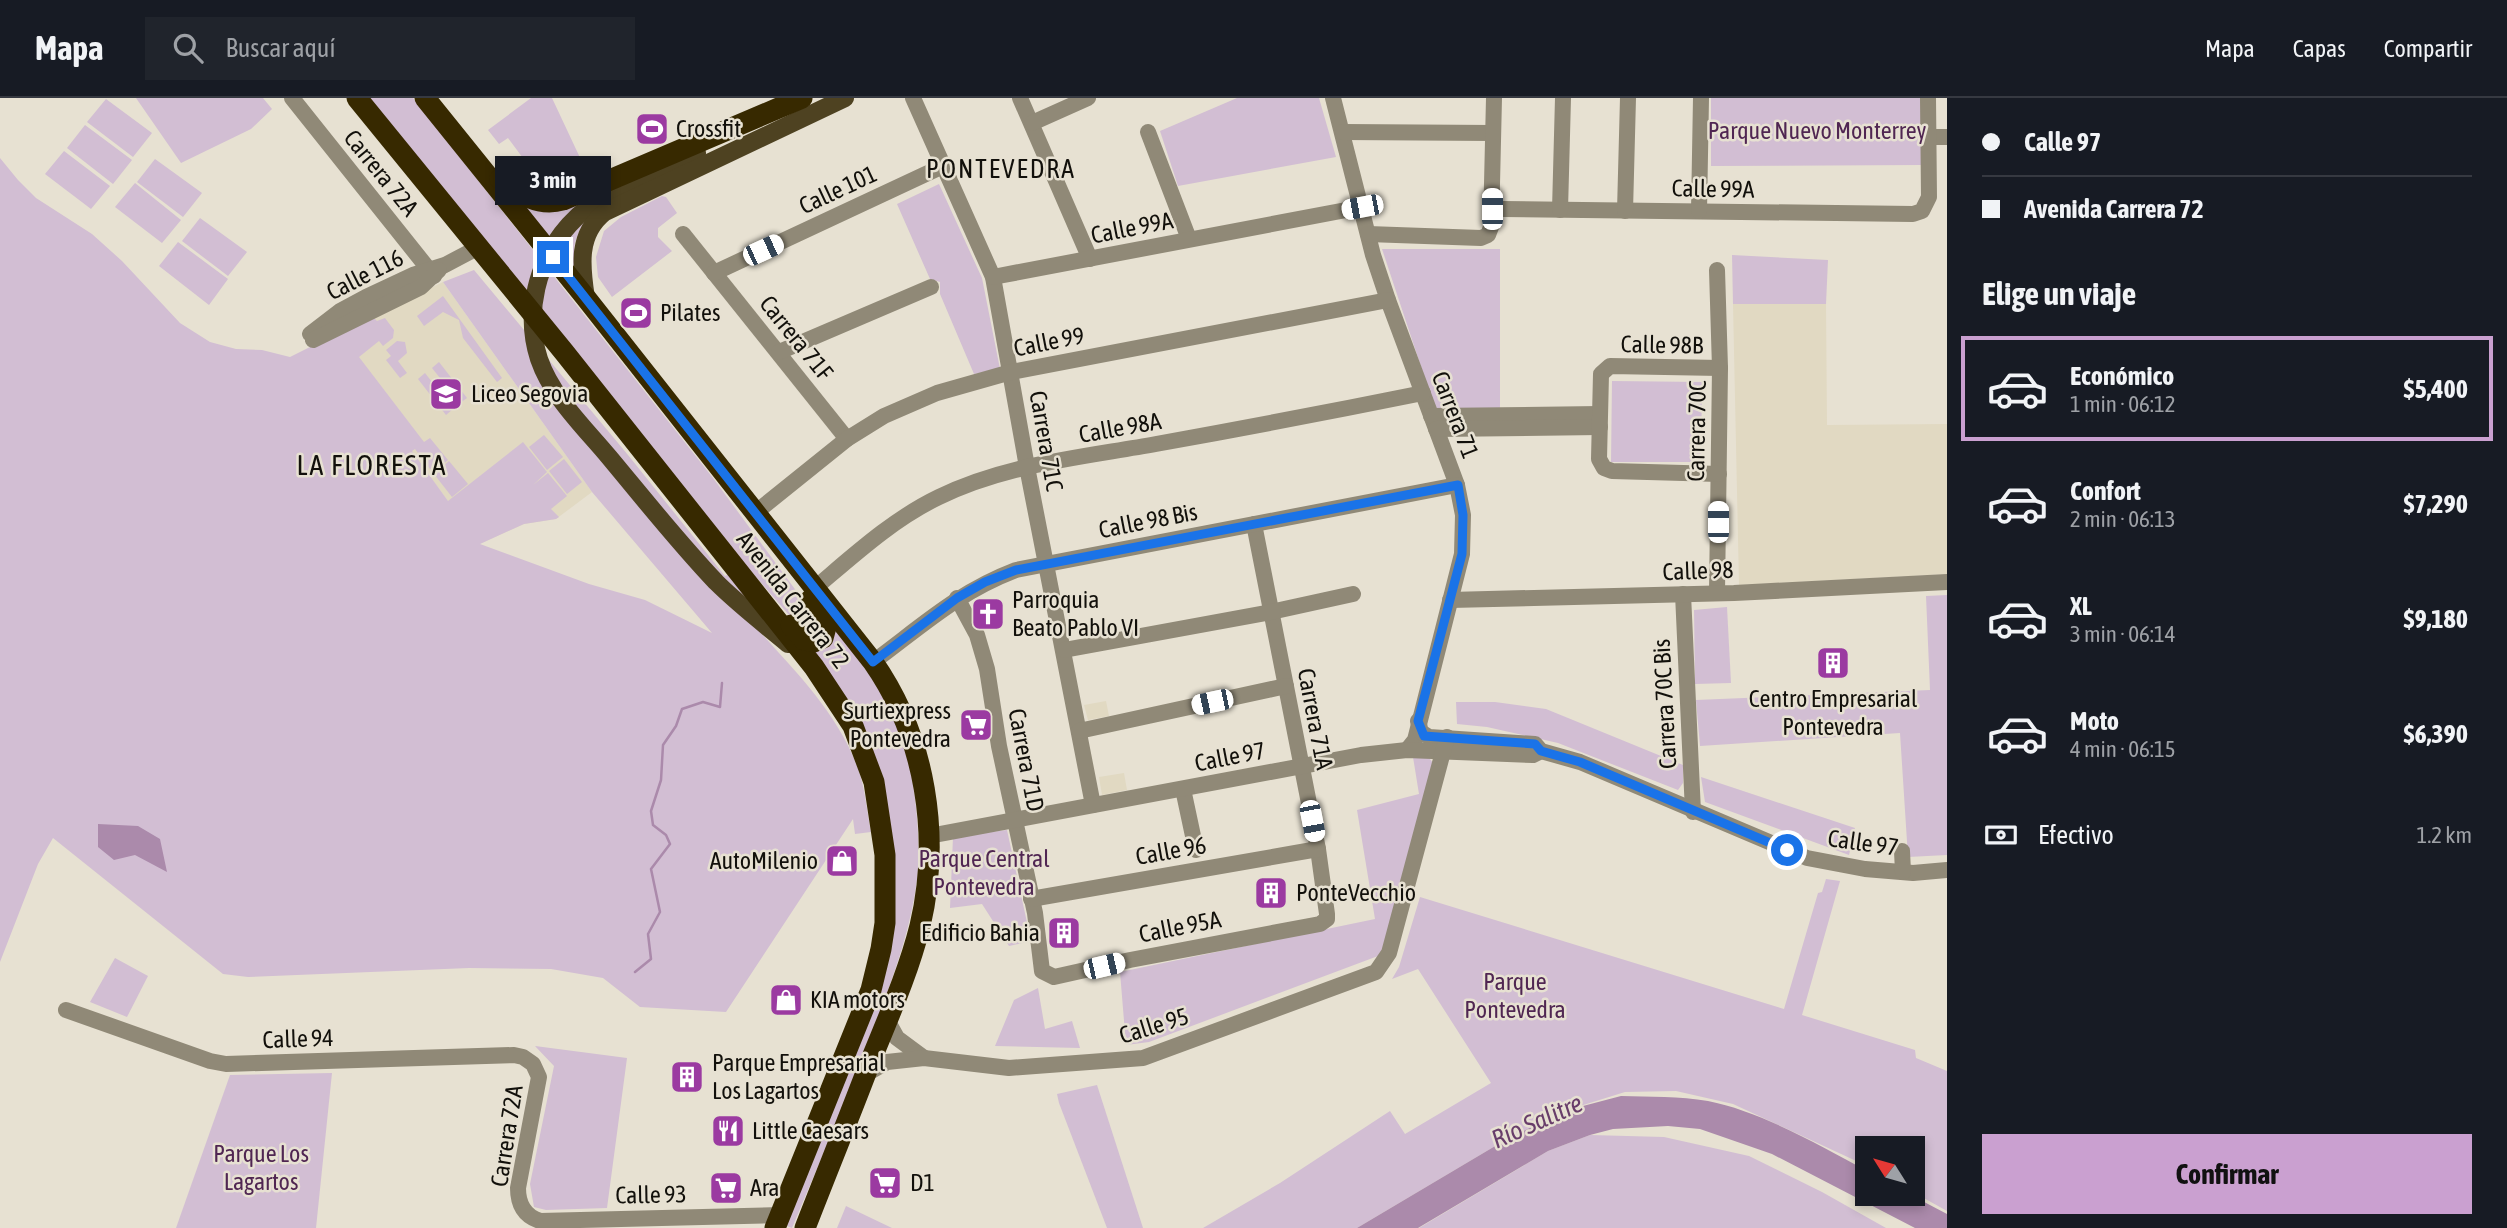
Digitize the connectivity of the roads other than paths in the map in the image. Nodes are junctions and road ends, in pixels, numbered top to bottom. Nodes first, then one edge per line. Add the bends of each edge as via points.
1 (292, 98) edge
2 (357, 98) edge
3 (425, 98) edge
4 (802, 98) edge
5 (810, 98) edge
6 (845, 98) edge
7 (913, 98) edge
8 (1020, 98) edge
9 (1088, 98) edge
10 (1333, 98) edge
11 (1494, 98) edge
12 (1563, 98) edge
13 (1628, 98) edge
14 (1701, 98) edge
15 (1928, 98) edge
16 (1032, 123) junction
17 (1148, 132) dead end
18 (1343, 132) junction
19 (1493, 133) junction
20 (1929, 137) junction
21 (1947, 137) edge
22 (470, 153) junction
23 (943, 166) junction
24 (1362, 207) junction
25 (1502, 209) dead end
26 (1560, 210) junction
27 (1625, 211) junction
28 (1699, 211) junction
29 (683, 234) dead end
30 (1368, 234) junction
31 (1189, 239) junction
32 (479, 247) junction
33 (1090, 259) junction
34 (436, 270) junction
35 (1717, 270) dead end
36 (714, 273) junction
37 (993, 276) junction
38 (931, 287) dead end
39 (586, 298) junction
40 (1388, 300) junction
41 (312, 337) dead end
42 (779, 352) junction
43 (1720, 368) junction
44 (1011, 372) junction
45 (1423, 393) junction
46 (1600, 420) junction
47 (1434, 422) junction
48 (847, 439) junction
49 (1027, 467) junction
50 (1719, 474) junction
51 (1458, 485) junction
52 (755, 513) junction
53 (1254, 524) junction
54 (1047, 563) junction
55 (743, 578) junction
56 (1947, 582) edge
57 (815, 588) junction
58 (1717, 593) junction
59 (1353, 594) dead end
60 (1683, 594) junction
61 (957, 598) junction
62 (1450, 600) junction
63 (1272, 612) junction
64 (1064, 650) junction
65 (873, 662) junction
66 (814, 667) junction
67 (1286, 686) junction
68 (1418, 721) junction
69 (1079, 731) junction
70 (1446, 743) junction
71 (1407, 750) junction
72 (1301, 766) junction
73 (1183, 789) junction
74 (1093, 805) junction
75 (1693, 812) junction
76 (1014, 820) junction
77 (929, 836) junction
78 (1318, 849) junction
79 (1196, 850) dead end
80 (1902, 851) dead end
81 (1947, 870) edge
82 (1903, 872) junction
83 (1031, 899) junction
84 (1323, 922) joint
85 (1047, 975) joint
86 (66, 1010) dead end
87 (887, 1020) junction
88 (924, 1058) junction
89 (535, 1068) joint
90 (866, 1074) junction
91 (524, 1212) joint
92 (778, 1221) edge
93 (805, 1228) edge

1 - 34 street, Carrera 72A
2 - 32 highway, Avenida Carrera 72
3 - 22 highway, Avenida Carrera 72
4 - 22 highway via 555,203 526,198
5 - 66 main road via 592,205 564,232 546,260 533,317 536,346 551,386 717,582
6 - 39 main road via 605,212 589,228 584,242
7 - 23 street, Carrera 71C
8 - 16 street
9 - 16 street
10 - 18 street, Carrera 71
11 - 19 street
12 - 26 street
13 - 27 street
14 - 28 street
15 - 20 street
16 - 33 street
17 - 31 street
18 - 19 street
18 - 24 street, Carrera 71
19 - 30 street via 1488,235
20 - 21 street
20 - 28 street, Calle 99A via 1929,197 1922,211 1913,214
22 - 39 highway, Avenida Carrera 72
23 - 36 street, Calle 101
23 - 37 street, Carrera 71C
24 - 30 street, Carrera 71
24 - 31 street, Calle 99A
25 - 26 street, Calle 99A
26 - 27 street, Calle 99A
27 - 28 street, Calle 99A
29 - 36 street, Carrera 71F
30 - 40 street, Carrera 71
31 - 33 street, Calle 99A
32 - 34 street, Calle 116
32 - 55 highway, Avenida Carrera 72
33 - 37 street, Calle 99A
34 - 41 street, Calle 116 via 421,287
35 - 43 street, Carrera 70C
36 - 42 street, Carrera 71F
37 - 44 street, Carrera 71C
38 - 42 street
39 - 52 highway, Avenida Carrera 72
40 - 44 street, Calle 99
40 - 45 street, Carrera 71
42 - 48 street, Carrera 71F
43 - 46 street, Calle 98B via 1611,366 1601,374
43 - 50 street, Carrera 70C
44 - 48 street, Calle 99 via 911,403
44 - 49 street, Carrera 71C
45 - 47 street, Carrera 71
45 - 49 street, Calle 98A
46 - 47 street
46 - 50 street via 1599,459 1604,468
47 - 51 street, Carrera 71
48 - 52 street, Calle 99
49 - 54 street, Carrera 71C
49 - 57 street, Calle 98A via 970,483 906,515
50 - 58 street, Carrera 70C
51 - 53 street, Calle 98 Bis
51 - 62 street, Carrera 71 via 1464,530
52 - 55 highway via 786,569 823,620 823,638 804,640
52 - 57 highway, Avenida Carrera 72
53 - 54 street, Calle 98 Bis
53 - 63 street, Carrera 71A
54 - 61 street, Calle 98 Bis via 985,582
54 - 64 street, Carrera 71C
55 - 66 highway, Avenida Carrera 72
56 - 58 street, Calle 98
57 - 65 highway, Avenida Carrera 72
58 - 60 street, Calle 98
59 - 63 street
60 - 62 street, Calle 98
60 - 75 street, Carrera 70C Bis
61 - 65 street, Calle 98 Bis
61 - 76 street, Carrera 71D via 977,635 987,669
62 - 68 street, Carrera 71
63 - 64 street
63 - 67 street, Carrera 71A
64 - 69 street, Carrera 71C
65 - 77 highway, Avenida Carrera 72 via 911,733
66 - 92 highway, Avenida Carrera 72 via 853,726 874,782 885,855 885,923 870,990
67 - 69 street
67 - 72 street, Carrera 71A
68 - 70 street, Calle 97 via 1424,736
68 - 71 street, Carrera 71 via 1415,740
69 - 74 street, Carrera 71C
70 - 71 street, Calle 97
70 - 75 street, Calle 97 via 1533,755 1541,751 1580,762
70 - 88 street, Calle 95 via 1389,953 1376,972 1143,1058 1009,1068
71 - 72 street, Calle 97
72 - 73 street, Calle 97
72 - 78 street, Carrera 71A
73 - 74 street, Calle 97
73 - 79 street
74 - 76 street, Calle 97
75 - 82 street, Calle 97 via 1807,858
76 - 77 street, Calle 97
76 - 83 street, Carrera 71D
77 - 87 highway, Avenida Carrera 72 via 920,926
78 - 83 street, Calle 96
78 - 84 street, Carrera 71A via 1327,914
80 - 82 street
81 - 82 street, Calle 97
83 - 85 street, Carrera 71D via 1041,968
84 - 85 street, Calle 95A
86 - 89 street, Calle 94 via 226,1064 514,1055
87 - 88 street via 897,1038
87 - 90 highway, Avenida Carrera 72
88 - 90 street, Calle 95 via 887,1062
89 - 91 street, Carrera 72A via 539,1080 518,1188
90 - 93 highway, Avenida Carrera 72
91 - 92 street, Calle 93 via 540,1221

